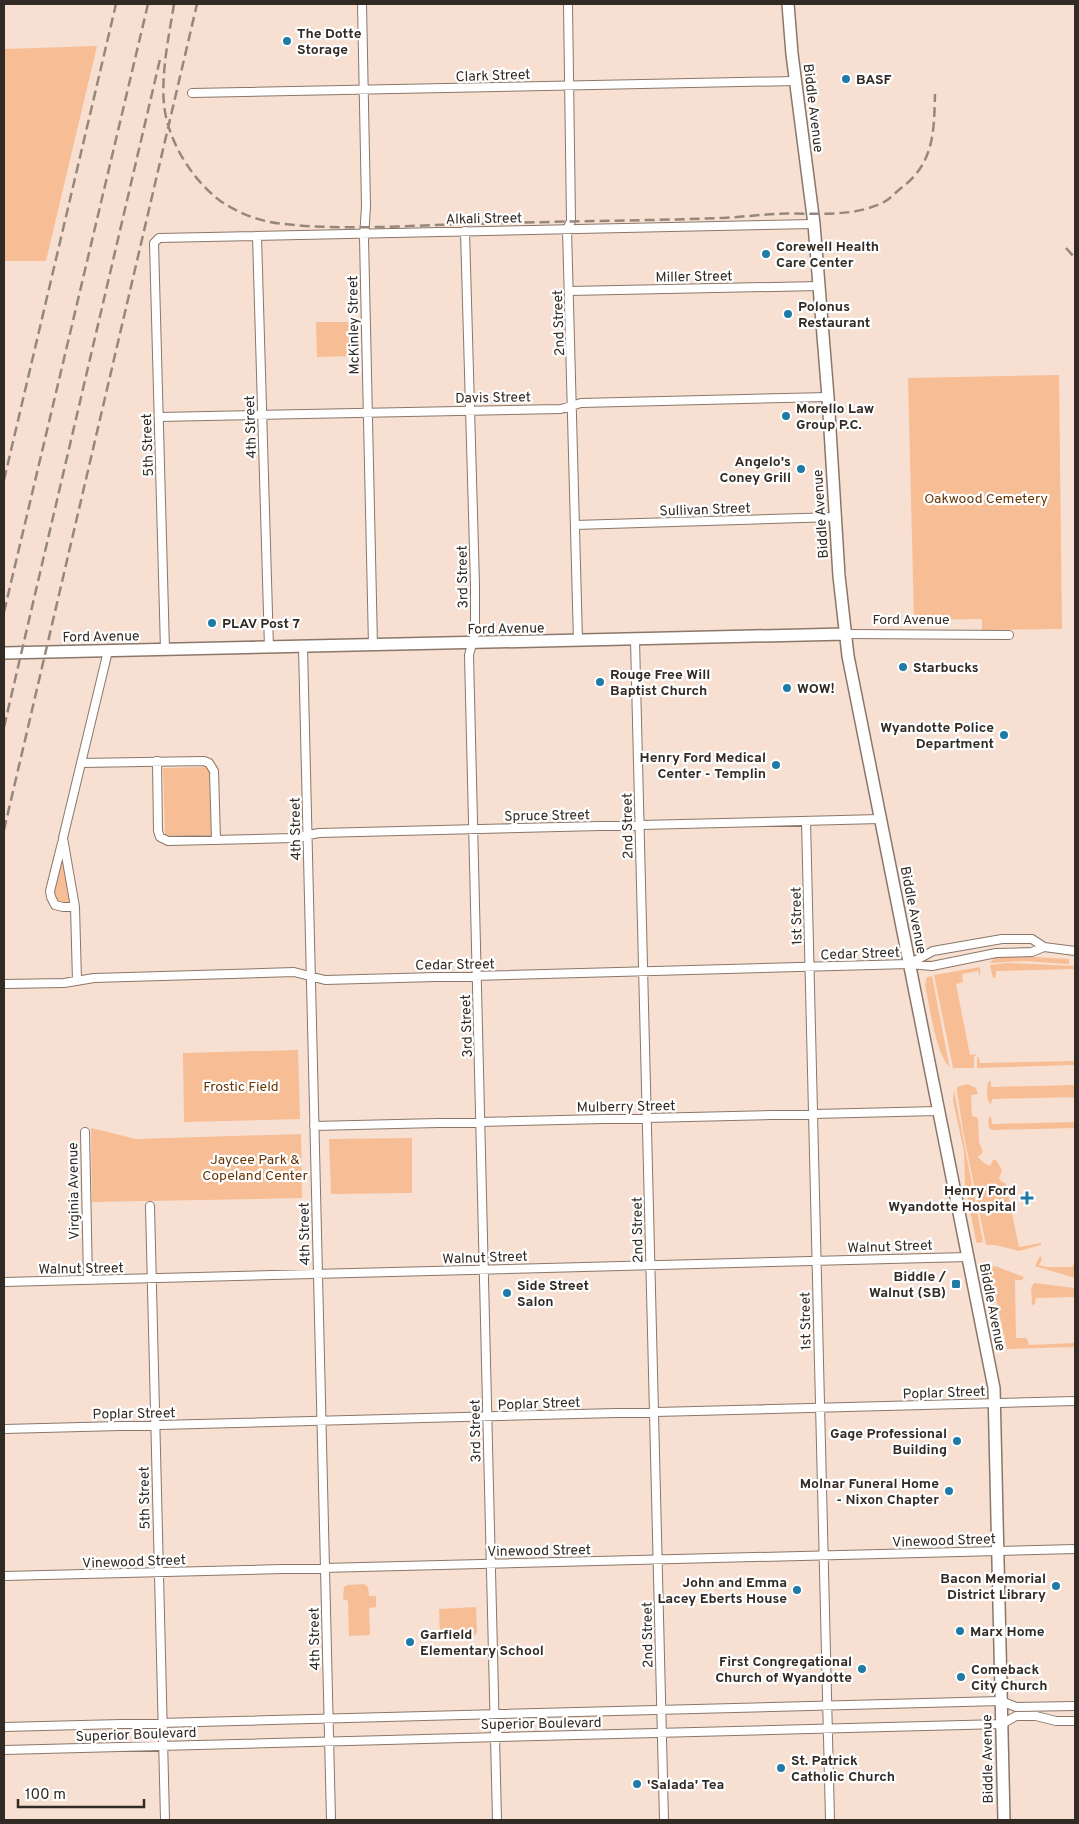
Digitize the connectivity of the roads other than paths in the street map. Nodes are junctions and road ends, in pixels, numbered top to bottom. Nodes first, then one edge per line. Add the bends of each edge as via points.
1 (362, 4) edge
2 (568, 4) edge
3 (788, 4) edge
4 (795, 81) junction
5 (570, 85) junction
6 (364, 91) junction
7 (192, 94) dead end
8 (814, 224) junction
9 (567, 229) junction
10 (465, 231) junction
11 (364, 233) junction
12 (257, 236) junction
13 (156, 240) joint
14 (819, 286) junction
15 (569, 291) junction
16 (828, 397) junction
17 (573, 405) junction
18 (469, 410) junction
19 (367, 413) junction
20 (262, 415) junction
21 (158, 417) junction
22 (835, 517) junction
23 (575, 525) junction
24 (846, 634) junction
25 (1009, 634) dead end
26 (635, 640) junction
27 (578, 641) junction
28 (472, 644) junction
29 (372, 646) junction
30 (303, 647) junction
31 (269, 648) junction
32 (165, 650) junction
33 (108, 651) junction
34 (4, 653) edge
35 (157, 762) junction
36 (81, 763) junction
37 (880, 818) junction
38 (806, 820) junction
39 (639, 825) junction
40 (474, 829) junction
41 (307, 835) junction
42 (63, 838) junction
43 (216, 840) junction
44 (75, 907) junction
45 (1044, 947) junction
46 (1075, 951) edge
47 (909, 964) junction
48 (809, 967) junction
49 (643, 972) junction
50 (311, 976) junction
51 (477, 976) junction
52 (76, 981) junction
53 (4, 984) edge
54 (938, 1111) junction
55 (813, 1114) junction
56 (646, 1118) junction
57 (481, 1122) junction
58 (314, 1126) junction
59 (85, 1132) dead end
60 (150, 1206) dead end
61 (968, 1257) junction
62 (816, 1261) junction
63 (650, 1266) junction
64 (484, 1270) junction
65 (318, 1274) junction
66 (152, 1279) junction
67 (88, 1280) junction
68 (4, 1282) edge
69 (1075, 1401) edge
70 (994, 1403) junction
71 (820, 1408) junction
72 (654, 1412) junction
73 (488, 1417) junction
74 (321, 1421) junction
75 (155, 1425) junction
76 (4, 1429) edge
77 (1075, 1549) edge
78 (998, 1551) junction
79 (824, 1555) junction
80 (657, 1560) junction
81 (491, 1564) junction
82 (325, 1568) junction
83 (159, 1572) junction
84 (4, 1576) edge
85 (1001, 1701) junction
86 (827, 1705) junction
87 (1075, 1706) edge
88 (661, 1710) junction
89 (495, 1714) junction
90 (329, 1718) junction
91 (1075, 1721) edge
92 (162, 1723) junction
93 (1002, 1724) junction
94 (4, 1727) edge
95 (828, 1729) junction
96 (662, 1734) junction
97 (495, 1736) junction
98 (329, 1741) junction
99 (163, 1746) junction
100 (4, 1750) edge
101 (165, 1820) edge
102 (331, 1820) edge
103 (497, 1820) edge
104 (664, 1820) edge
105 (830, 1820) edge
106 (1004, 1820) edge

1 - 6 street, McKinley Street
2 - 5 street, 2nd Street
3 - 4 main road, Biddle Avenue
4 - 5 street, Clark Street
4 - 8 main road, Biddle Avenue
5 - 6 street, Clark Street
5 - 9 street, 2nd Street via 571,221
6 - 7 street, Clark Street
6 - 11 street, McKinley Street
8 - 9 street, Alkali Street
8 - 14 main road, Biddle Avenue
9 - 10 street, Alkali Street
9 - 15 street, 2nd Street
10 - 11 street, Alkali Street
10 - 18 street, 3rd Street
11 - 12 street, Alkali Street
11 - 19 street, McKinley Street
12 - 13 street, Alkali Street
12 - 20 street, 4th Street
13 - 21 street, 5th Street
14 - 15 street, Miller Street
14 - 16 main road, Biddle Avenue
15 - 17 street, 2nd Street
16 - 17 street, Davis Street
16 - 22 main road, Biddle Avenue
17 - 18 street, Davis Street
17 - 23 street, 2nd Street
18 - 19 street, Davis Street
18 - 28 street, 3rd Street via 475,585
19 - 20 street, Davis Street
19 - 29 street, McKinley Street
20 - 21 street, Davis Street
20 - 31 street, 4th Street
21 - 32 street, 5th Street
22 - 23 street, Sullivan Street
22 - 24 main road, Biddle Avenue
23 - 27 street, 2nd Street
24 - 25 street, Ford Avenue
24 - 26 main road, Ford Avenue
24 - 37 main road, Biddle Avenue via 853,687
26 - 27 main road, Ford Avenue
26 - 39 street, 2nd Street
27 - 28 main road, Ford Avenue
28 - 29 main road, Ford Avenue
28 - 40 street, 3rd Street via 469,655
29 - 30 main road, Ford Avenue
30 - 31 main road, Ford Avenue
30 - 41 street, 4th Street
31 - 32 main road, Ford Avenue
32 - 33 main road, Ford Avenue
33 - 34 main road, Ford Avenue
33 - 36 street
35 - 36 street
35 - 43 street via 204,761 212,766
35 - 43 street, Spruce Street via 160,837 168,841
36 - 42 street
37 - 38 street, Spruce Street
37 - 47 main road, Biddle Avenue
38 - 39 street, Spruce Street
38 - 48 street, 1st Street
39 - 40 street, Spruce Street
39 - 49 street, 2nd Street
40 - 41 street, Spruce Street
40 - 51 street, 3rd Street
41 - 43 street, Spruce Street
41 - 50 street, 4th Street
42 - 44 street
42 - 44 street via 51,897 55,905
44 - 52 street
45 - 46 street
45 - 47 street, Cedar Street via 1032,952 996,953 932,966
45 - 47 street via 1032,939 1002,939 933,951
47 - 48 street, Cedar Street
47 - 54 main road, Biddle Avenue
48 - 49 street, Cedar Street
48 - 55 street, 1st Street
49 - 51 street, Cedar Street
49 - 56 street, 2nd Street
50 - 51 street, Cedar Street via 325,980
50 - 52 street, Cedar Street via 294,972
50 - 58 street, 4th Street
51 - 57 street, 3rd Street
52 - 53 street, Cedar Street
54 - 55 street, Mulberry Street
54 - 61 main road, Biddle Avenue
55 - 56 street, Mulberry Street
55 - 62 street, 1st Street
56 - 57 street, Mulberry Street
56 - 63 street, 2nd Street
57 - 58 street, Mulberry Street
57 - 64 street, 3rd Street
58 - 65 street, 4th Street
59 - 67 street, Virginia Avenue
60 - 66 street, 5th Street
61 - 62 street, Walnut Street
61 - 70 main road, Biddle Avenue via 994,1388
62 - 63 street, Walnut Street
62 - 71 street, 1st Street
63 - 64 street, Walnut Street
63 - 72 street, 2nd Street
64 - 65 street, Walnut Street
64 - 73 street, 3rd Street
65 - 66 street, Walnut Street
65 - 74 street, 4th Street
66 - 67 street, Walnut Street
66 - 75 street, 5th Street
67 - 68 street, Walnut Street
69 - 70 street, Poplar Street
70 - 71 street, Poplar Street
70 - 78 main road, Biddle Avenue
71 - 72 street, Poplar Street
71 - 79 street, 1st Street
72 - 73 street, Poplar Street
72 - 80 street, 2nd Street
73 - 74 street, Poplar Street
73 - 81 street, 3rd Street
74 - 75 street, Poplar Street
74 - 82 street, 4th Street
75 - 76 street, Poplar Street
75 - 83 street, 5th Street
77 - 78 street, Vinewood Street
78 - 79 street, Vinewood Street
78 - 85 main road, Biddle Avenue
79 - 80 street, Vinewood Street
79 - 86 street, 1st Street
80 - 81 street, Vinewood Street
80 - 88 street, 2nd Street
81 - 82 street, Vinewood Street
81 - 89 street, 3rd Street
82 - 83 street, Vinewood Street
82 - 90 street, 4th Street
83 - 84 street, Vinewood Street
83 - 92 street, 5th Street
85 - 86 street, Superior Boulevard
85 - 87 street, Superior Boulevard via 1016,1707
85 - 93 main road, Biddle Avenue
86 - 88 street, Superior Boulevard
86 - 95 street, 1st Street
88 - 89 street, Superior Boulevard
88 - 96 street, 2nd Street
89 - 90 street, Superior Boulevard
89 - 97 street, 3rd Street
90 - 92 street, Superior Boulevard
90 - 98 street, 4th Street
91 - 93 street, Superior Boulevard via 1016,1716
92 - 94 street, Superior Boulevard
92 - 99 street, 5th Street
93 - 95 street, Superior Boulevard
93 - 106 main road, Biddle Avenue
95 - 96 street, Superior Boulevard
95 - 105 street, 1st Street
96 - 97 street, Superior Boulevard
96 - 104 street, 2nd Street
97 - 98 street, Superior Boulevard
97 - 103 street, 3rd Street
98 - 99 street, Superior Boulevard
98 - 102 street, 4th Street
99 - 100 street, Superior Boulevard
99 - 101 street, 5th Street

